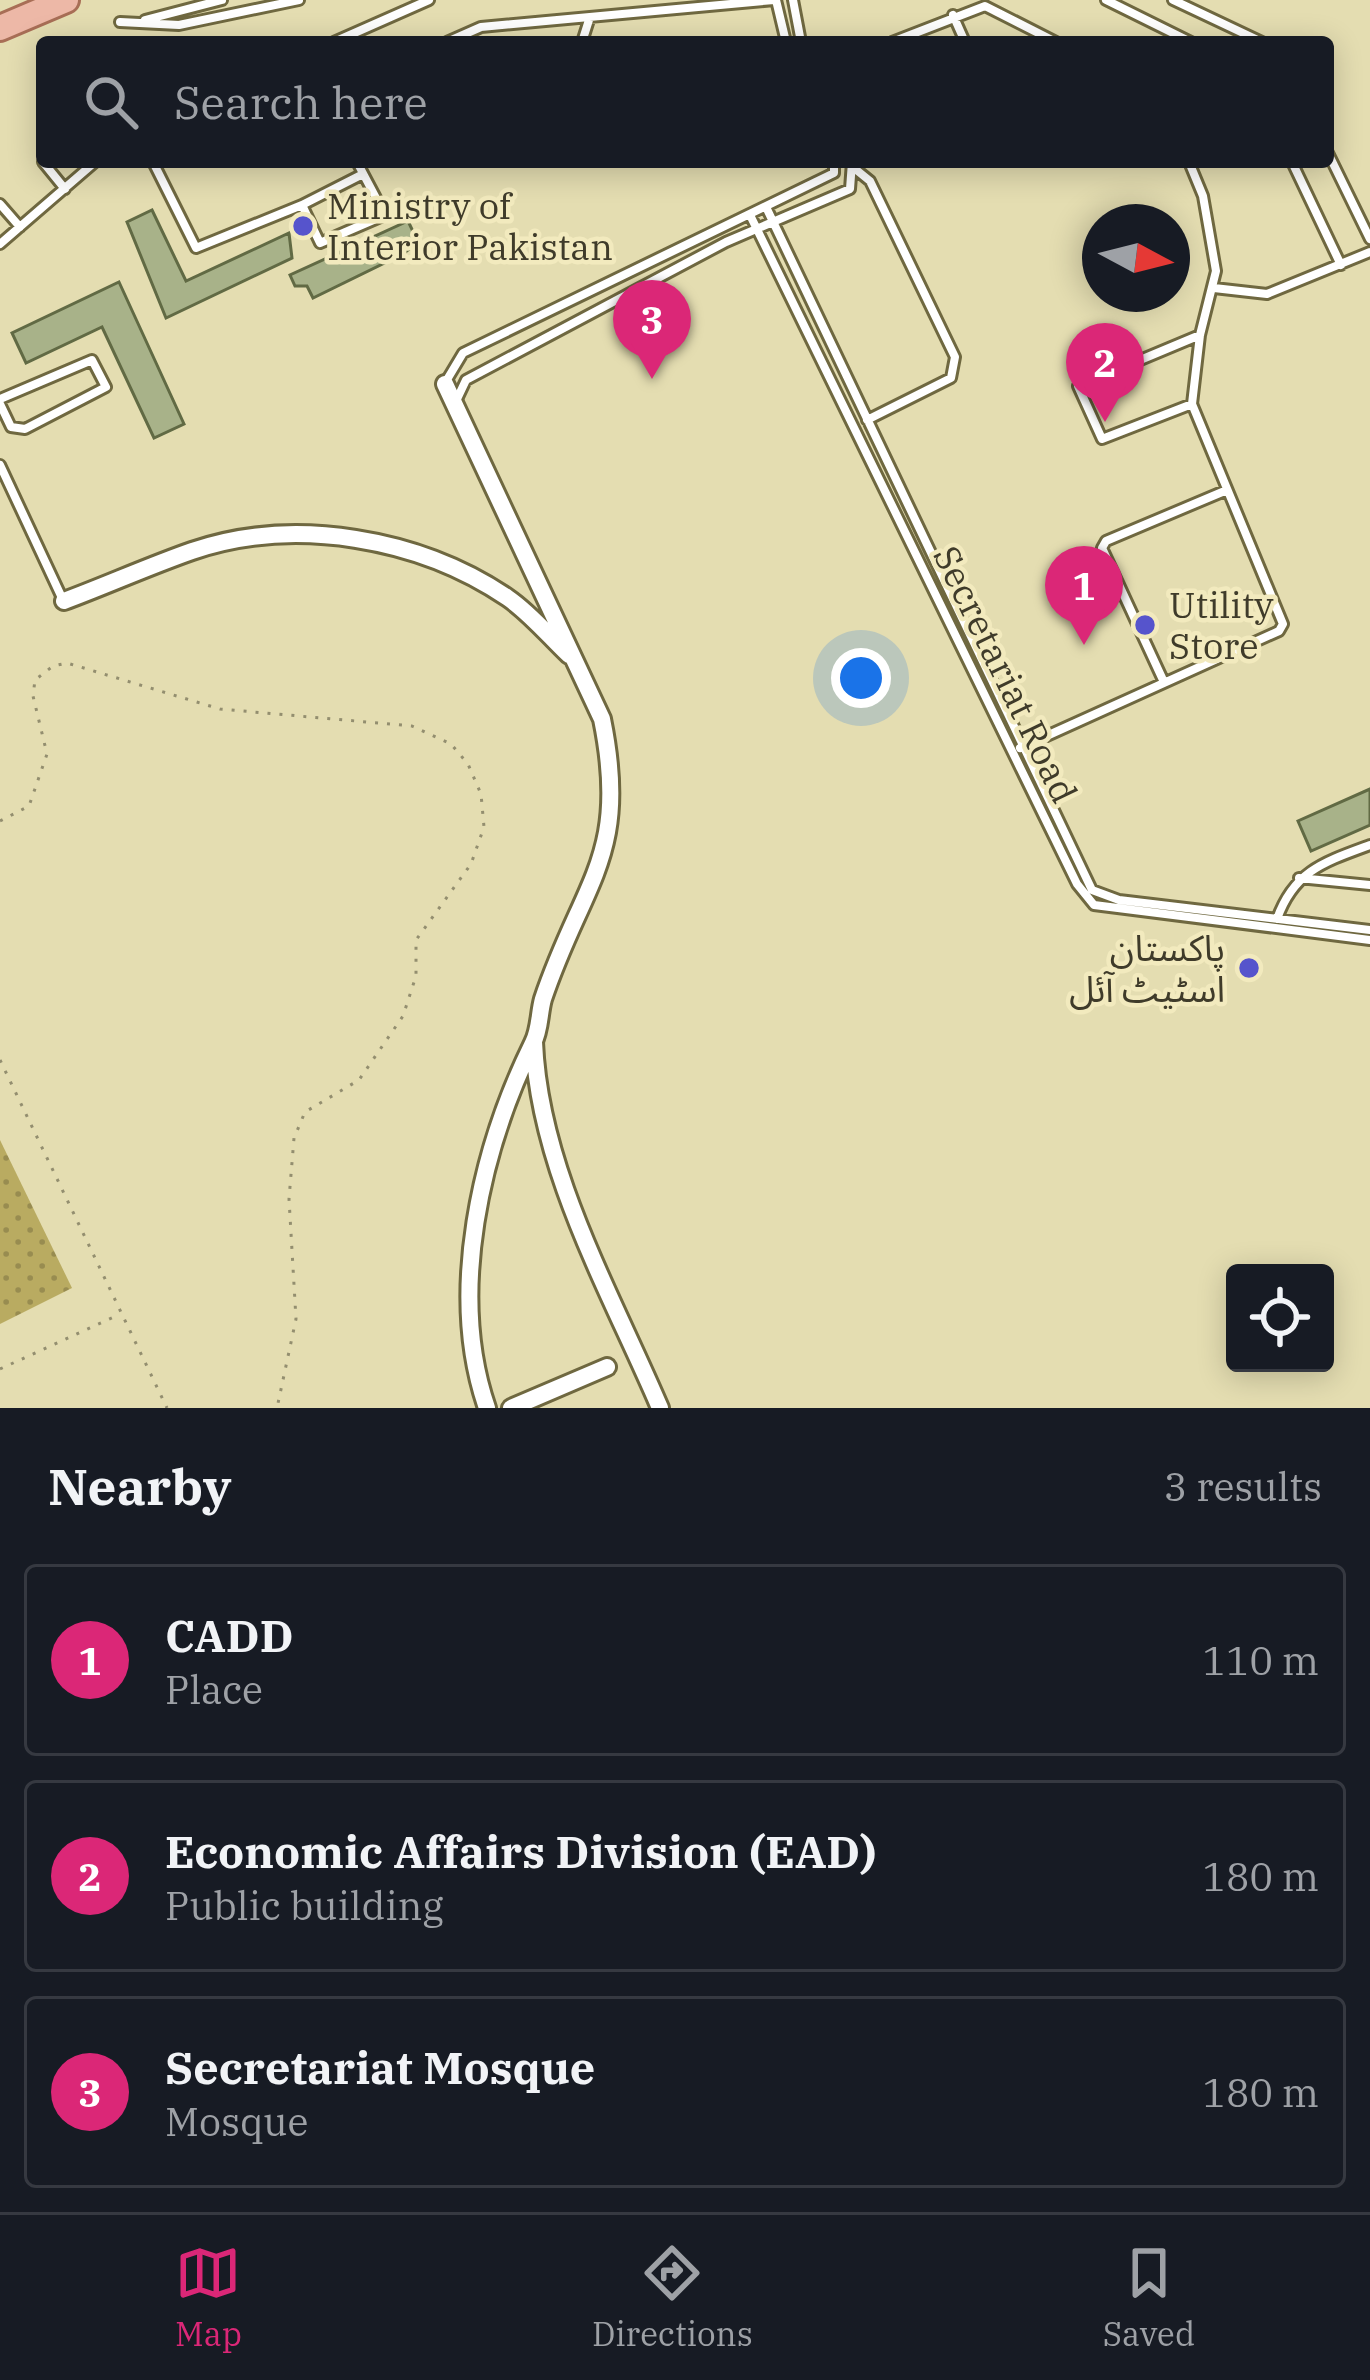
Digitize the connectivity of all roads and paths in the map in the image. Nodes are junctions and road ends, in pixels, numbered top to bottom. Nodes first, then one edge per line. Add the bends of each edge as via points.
1 (66, 0) edge
2 (222, 0) edge
3 (299, 0) edge
4 (429, 0) edge
5 (775, 0) edge
6 (793, 0) edge
7 (996, 0) edge
8 (1106, 0) edge
9 (1173, 0) edge
10 (985, 6) junction
11 (953, 15) junction
12 (589, 20) junction
13 (120, 22) dead end
14 (132, 22) junction
15 (0, 28) edge
16 (348, 36) edge
17 (461, 36) edge
18 (584, 36) edge
19 (784, 36) edge
20 (801, 36) edge
21 (906, 36) edge
22 (962, 36) edge
23 (1044, 36) edge
24 (1179, 36) edge
25 (1249, 36) edge
26 (1334, 165) edge
27 (48, 168) edge
28 (88, 168) edge
29 (156, 168) edge
30 (360, 168) edge
31 (833, 168) edge
32 (853, 168) edge
33 (856, 168) edge
34 (1191, 168) edge
35 (1295, 168) edge
36 (363, 174) junction
37 (64, 189) junction
38 (0, 205) edge
39 (302, 205) junction
40 (766, 207) junction
41 (750, 215) junction
42 (773, 221) junction
43 (20, 227) junction
44 (756, 229) junction
45 (1370, 239) edge
46 (0, 244) edge
47 (1370, 252) edge
48 (1340, 266) junction
49 (1214, 288) junction
50 (1200, 335) junction
51 (445, 384) joint
52 (0, 401) edge
53 (1192, 404) junction
54 (455, 408) junction
55 (867, 420) junction
56 (0, 465) edge
57 (1227, 490) junction
58 (64, 601) joint
59 (578, 663) junction
60 (1163, 680) junction
61 (1018, 750) junction
62 (0, 821) edge
63 (1370, 845) edge
64 (1298, 878) junction
65 (1370, 885) edge
66 (1277, 919) junction
67 (1370, 930) edge
68 (1370, 940) edge
69 (534, 1041) junction
70 (0, 1060) edge
71 (120, 1314) junction
72 (607, 1367) dead end
73 (0, 1369) edge
74 (167, 1408) edge
75 (277, 1408) edge
76 (487, 1408) edge
77 (511, 1408) edge
78 (660, 1408) edge

1 - 15 main road
2 - 14 lane
3 - 14 lane via 179,26
4 - 16 lane
5 - 12 lane
5 - 19 lane
6 - 20 lane
7 - 10 lane
8 - 24 lane
9 - 25 lane
10 - 11 lane
10 - 23 lane
11 - 21 lane
11 - 22 lane
12 - 17 lane via 481,27
12 - 18 lane
13 - 14 lane
26 - 45 lane
27 - 37 lane
28 - 37 lane
29 - 39 lane via 196,248
30 - 36 lane
31 - 40 lane
32 - 42 lane via 850,189
33 - 55 lane via 870,181 955,357 951,378
34 - 49 lane via 1212,233
35 - 48 lane
36 - 39 lane
36 - 39 lane via 385,215 320,243
37 - 43 lane
38 - 43 lane
40 - 41 lane
40 - 42 lane, Secretariat Road
41 - 44 lane, Secretariat Road
41 - 51 lane via 463,353
42 - 44 lane
42 - 55 lane, Secretariat Road
43 - 46 lane
44 - 54 lane via 466,380
44 - 61 lane, Secretariat Road
47 - 48 lane
48 - 49 lane via 1267,294
49 - 50 lane
50 - 53 lane
50 - 53 lane via 1078,386 1102,440
51 - 54 street
52 - 52 lane via 10,427 25,429 106,387 92,360
53 - 57 lane
54 - 59 street
55 - 61 lane, Secretariat Road
56 - 58 lane
57 - 60 lane via 1282,624
57 - 60 lane via 1102,548
58 - 59 street via 195,550 266,536 333,536 457,568 512,600
59 - 69 street via 602,719 613,822
60 - 61 lane
61 - 66 lane, Secretariat Road via 1092,890
61 - 68 lane, Secretariat Road via 1077,884 1094,905
62 - 75 path via 29,806 47,754 35,680 68,663 220,709 412,726 451,744 468,764 482,794 484,826 471,864 416,940 416,976 403,1016 358,1080 305,1112 294,1138 296,1319
63 - 64 lane
64 - 65 lane
64 - 66 lane
66 - 67 lane, Secretariat Road
69 - 76 street via 520,1063 481,1195 470,1331
69 - 78 street via 536,1097 562,1177
70 - 71 path
71 - 73 path
71 - 74 path
72 - 77 street

